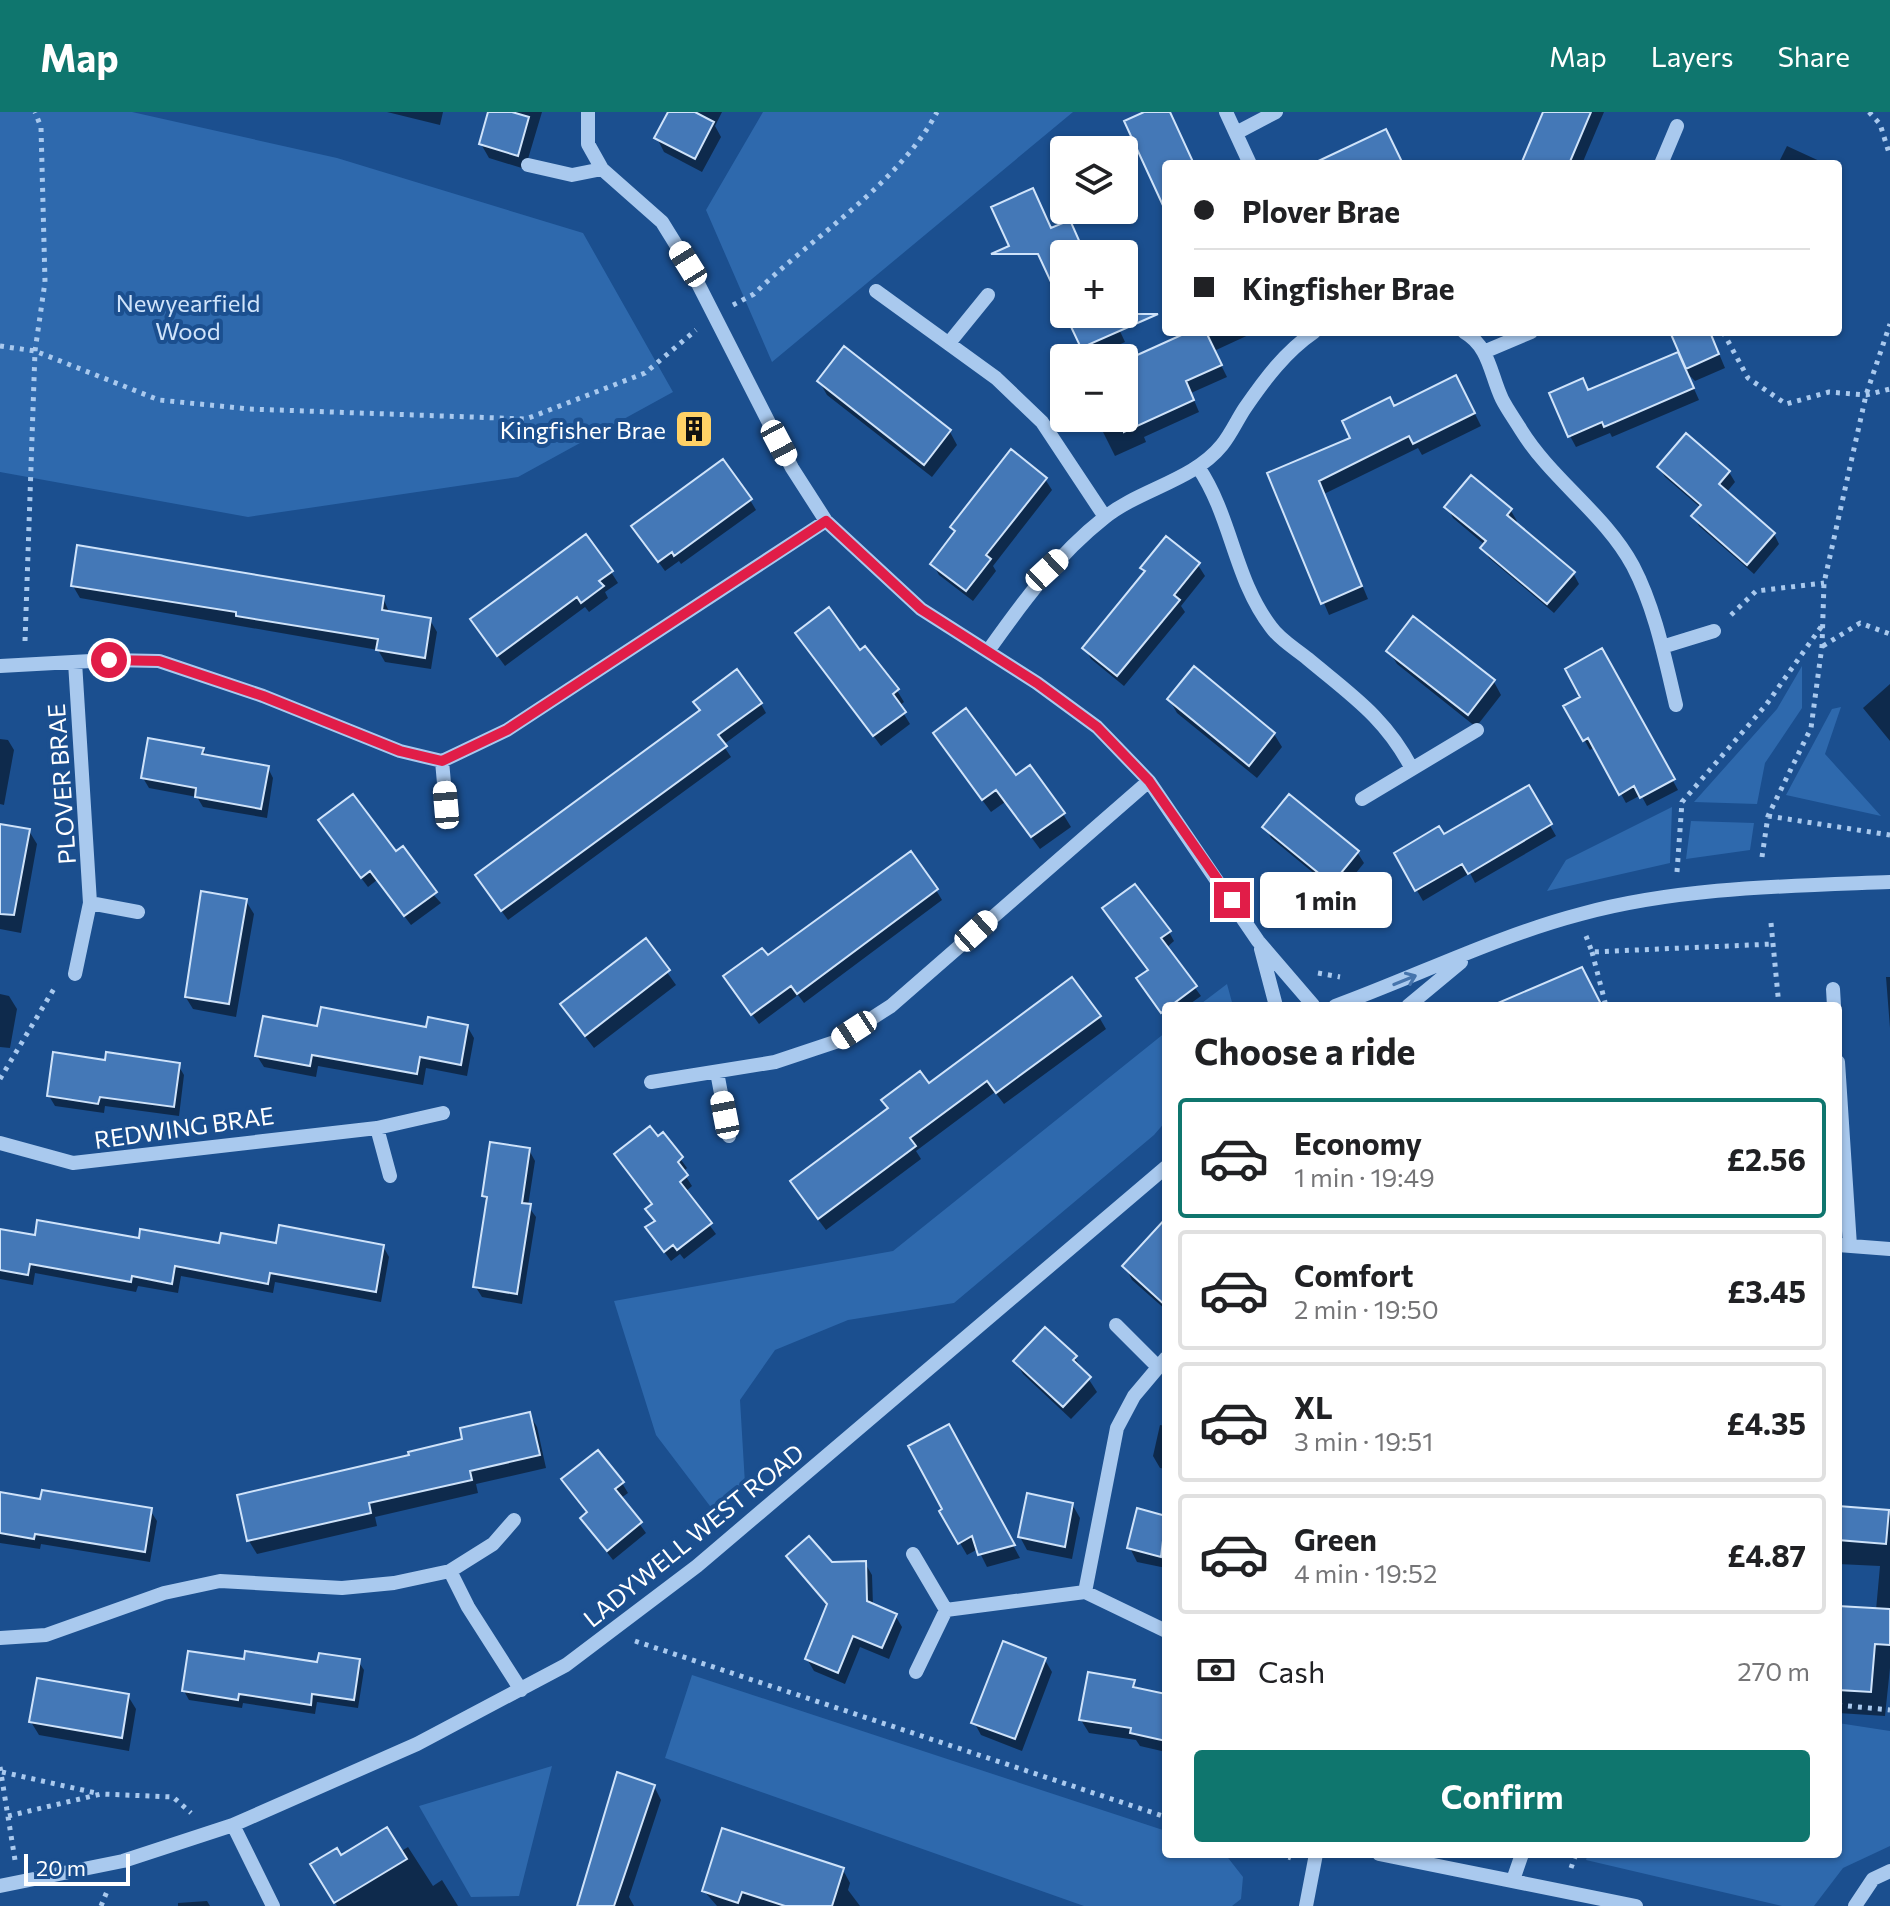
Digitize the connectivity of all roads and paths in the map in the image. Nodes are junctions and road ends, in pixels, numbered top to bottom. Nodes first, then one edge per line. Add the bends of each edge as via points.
1 (35, 112) edge
2 (588, 112) edge
3 (937, 112) edge
4 (1226, 112) edge
5 (1276, 112) edge
6 (1869, 112) edge
7 (1880, 124) junction
8 (1677, 126) dead end
9 (1890, 126) edge
10 (1236, 133) junction
11 (1890, 156) edge
12 (1248, 160) edge
13 (1663, 160) edge
14 (528, 165) dead end
15 (602, 169) junction
16 (876, 291) dead end
17 (988, 295) dead end
18 (714, 314) junction
19 (1890, 324) edge
20 (1308, 336) edge
21 (1469, 336) edge
22 (1522, 336) edge
23 (1725, 336) edge
24 (949, 343) junction
25 (0, 346) edge
26 (35, 351) junction
27 (1486, 351) junction
28 (1890, 389) edge
29 (1866, 395) junction
30 (1198, 467) junction
31 (1105, 517) junction
32 (826, 521) junction
33 (1824, 583) junction
34 (1823, 625) junction
35 (1714, 631) joint
36 (1890, 634) edge
37 (1822, 646) junction
38 (1662, 647) junction
39 (988, 651) junction
40 (75, 662) junction
41 (22, 665) junction
42 (0, 666) edge
43 (1676, 705) dead end
44 (1477, 730) dead end
45 (442, 761) junction
46 (1412, 769) junction
47 (1149, 781) junction
48 (1362, 799) dead end
49 (446, 805) dead end
50 (1768, 816) junction
51 (1890, 835) edge
52 (1762, 857) dead end
53 (1890, 882) edge
54 (1675, 897) junction
55 (90, 903) junction
56 (138, 912) dead end
57 (1578, 914) junction
58 (1771, 923) dead end
59 (1258, 941) junction
60 (1773, 944) junction
61 (1474, 951) junction
62 (1592, 952) junction
63 (1313, 972) dead end
64 (75, 974) joint
65 (1351, 974) dead end
66 (1833, 989) dead end
67 (1275, 1002) edge
68 (1309, 1002) edge
69 (1345, 1002) edge
70 (1413, 1002) edge
71 (1605, 1002) edge
72 (1779, 1002) edge
73 (1834, 1002) edge
74 (717, 1072) junction
75 (0, 1079) edge
76 (651, 1082) dead end
77 (443, 1113) dead end
78 (377, 1128) junction
79 (729, 1136) dead end
80 (0, 1143) edge
81 (1162, 1170) edge
82 (390, 1176) dead end
83 (1842, 1185) edge
84 (1844, 1246) edge
85 (1890, 1249) edge
86 (1116, 1325) dead end
87 (1162, 1363) edge
88 (514, 1520) dead end
89 (913, 1554) dead end
90 (450, 1571) junction
91 (1085, 1592) junction
92 (946, 1610) junction
93 (1162, 1629) edge
94 (611, 1633) junction
95 (0, 1638) edge
96 (916, 1672) dead end
97 (521, 1690) junction
98 (1842, 1705) edge
99 (1890, 1710) edge
100 (1, 1770) edge
101 (101, 1794) junction
102 (8, 1816) junction
103 (1162, 1816) edge
104 (233, 1825) junction
105 (213, 1831) junction
106 (1315, 1858) edge
107 (1400, 1858) edge
108 (1521, 1858) edge
109 (16, 1865) dead end
110 (1890, 1871) edge
111 (1513, 1880) junction
112 (0, 1886) edge
113 (273, 1906) edge
114 (1306, 1906) edge
115 (1636, 1906) edge
116 (1855, 1906) edge

1 - 26 path via 41,127 45,282
2 - 15 street via 588,144
3 - 18 path via 924,137 868,193 754,294
4 - 10 street
5 - 10 street
6 - 7 path
7 - 9 path
7 - 11 path
8 - 13 street
10 - 12 street
14 - 15 street via 572,175
15 - 18 street via 662,222
16 - 24 street
17 - 24 street
18 - 26 path via 645,373 526,419 159,400
18 - 32 street via 792,468
19 - 29 path
20 - 30 street via 1289,349 1222,445
21 - 27 street
22 - 27 street
23 - 29 path via 1748,378 1786,404 1829,392
24 - 31 street via 1042,422
25 - 26 path
26 - 41 path
27 - 38 street via 1502,399 1528,441 1632,565
28 - 29 path
29 - 33 path
30 - 31 street
30 - 46 street via 1216,493 1242,579 1272,629 1360,701 1396,737
31 - 39 street via 1047,570
32 - 39 street via 921,609
32 - 45 street via 507,730
33 - 34 path
33 - 35 path via 1756,591
34 - 37 path
34 - 54 path via 1766,705 1682,802
35 - 38 street
36 - 37 path via 1860,623
37 - 50 path via 1811,728
38 - 43 street
39 - 47 street via 1097,727
40 - 41 street
40 - 45 street via 159,661 400,751
40 - 55 street, PLOVER BRAE
41 - 42 street
44 - 46 street
45 - 49 street
46 - 48 street
47 - 59 street
47 - 74 street via 891,1006 835,1042 775,1062
50 - 51 path
50 - 52 path
53 - 54 street
54 - 57 street
55 - 56 street
55 - 64 street, PLOVER BRAE
57 - 61 street
57 - 62 path
58 - 60 path
59 - 67 street
59 - 68 street
60 - 62 path
60 - 72 path
69 -> 61 street
61 - 70 street
62 - 71 path
63 - 65 path
64 - 75 path via 51,990
66 - 73 street
74 - 76 street
74 - 79 street
77 - 78 street, REDWING BRAE
78 - 80 street, REDWING BRAE via 73,1163
78 - 82 street
81 - 94 street, LADYWELL WEST ROAD via 967,1340
83 - 84 street
84 - 85 street
86 - 87 street
87 - 91 street via 1134,1396 1117,1428
88 - 90 street via 493,1544
89 - 92 street
90 - 95 street via 342,1588 220,1581 164,1593 46,1635
90 - 97 street
91 - 92 street
91 - 93 street
92 - 96 street
94 - 97 street, LADYWELL WEST ROAD
94 - 103 path
97 - 104 street, LADYWELL WEST ROAD via 417,1744
98 - 99 path
100 - 101 path
100 - 102 path
101 - 102 path
101 - 105 path via 173,1797
102 - 109 path
104 - 105 street, LADYWELL WEST ROAD
104 - 113 street
105 - 112 street, LADYWELL WEST ROAD via 123,1861
106 - 114 street
107 - 111 street
108 - 111 street
110 - 116 street via 1873,1879
111 - 115 street

